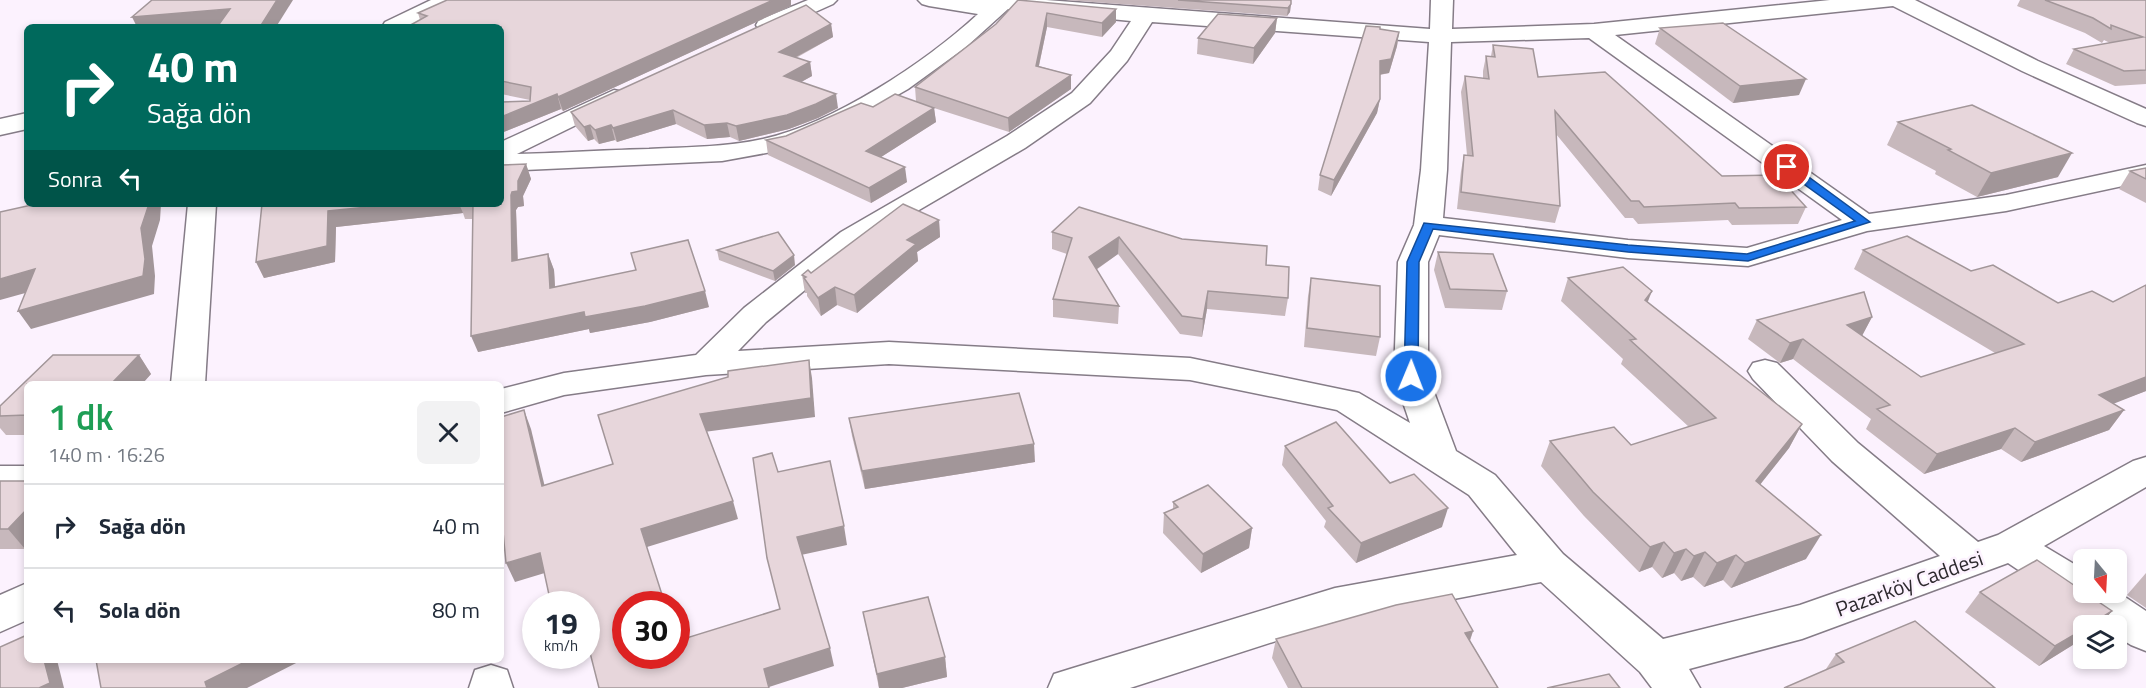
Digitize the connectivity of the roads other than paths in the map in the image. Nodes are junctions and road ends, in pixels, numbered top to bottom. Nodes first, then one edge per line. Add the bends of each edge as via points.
1 (448, 0) edge
2 (826, 0) edge
3 (929, 0) edge
4 (1442, 0) edge
5 (1891, 0) edge
6 (1898, 0) edge
7 (1654, 2) dead end
8 (1001, 3) edge
9 (1787, 5) edge
10 (1216, 10) edge
11 (1146, 15) junction
12 (399, 24) edge
13 (1673, 24) junction
14 (1594, 31) junction
15 (747, 35) edge
16 (1441, 36) junction
17 (631, 89) edge
18 (2146, 118) edge
19 (24, 122) edge
20 (0, 127) edge
21 (504, 151) edge
22 (504, 163) edge
23 (2146, 173) edge
24 (202, 207) edge
25 (1864, 222) junction
26 (1428, 225) junction
27 (706, 364) junction
28 (1765, 371) dead end
29 (188, 381) edge
30 (504, 400) edge
31 (1440, 459) junction
32 (2146, 470) edge
33 (0, 480) edge
34 (24, 480) edge
35 (2012, 546) junction
36 (1972, 560) junction
37 (1549, 565) junction
38 (2073, 585) edge
39 (24, 602) edge
40 (2101, 603) edge
41 (0, 615) edge
42 (2146, 633) edge
43 (1667, 673) edge
44 (1070, 688) edge

1 - 12 street
2 - 15 street
3 - 8 street via 969,7
4 - 16 street
5 - 9 street
6 - 18 street
7 - 13 street
8 - 11 street
8 - 22 street via 913,75 825,126 778,143 738,152
9 - 13 street
10 - 11 street
10 - 16 street
11 - 27 street via 1119,56 1081,98 1016,142 851,238 755,315
13 - 14 street
14 - 16 street
14 - 25 street
16 - 26 street
17 - 21 street
19 - 20 street
23 - 25 street via 2006,203
24 - 29 street
25 - 26 street via 1748,257 1628,249
26 - 31 street via 1413,262 1411,376
27 - 30 street via 564,384
27 - 31 street via 889,353 1190,369 1347,400
28 - 36 street via 1845,452
31 - 37 street via 1482,485
32 - 35 street, Pazarköy Caddesi
33 - 34 street
35 - 36 street, Pazarköy Caddesi
35 - 38 street
36 - 43 street, Pazarköy Caddesi
37 - 43 street
37 - 44 street via 1335,605
39 - 41 street
40 - 42 street

